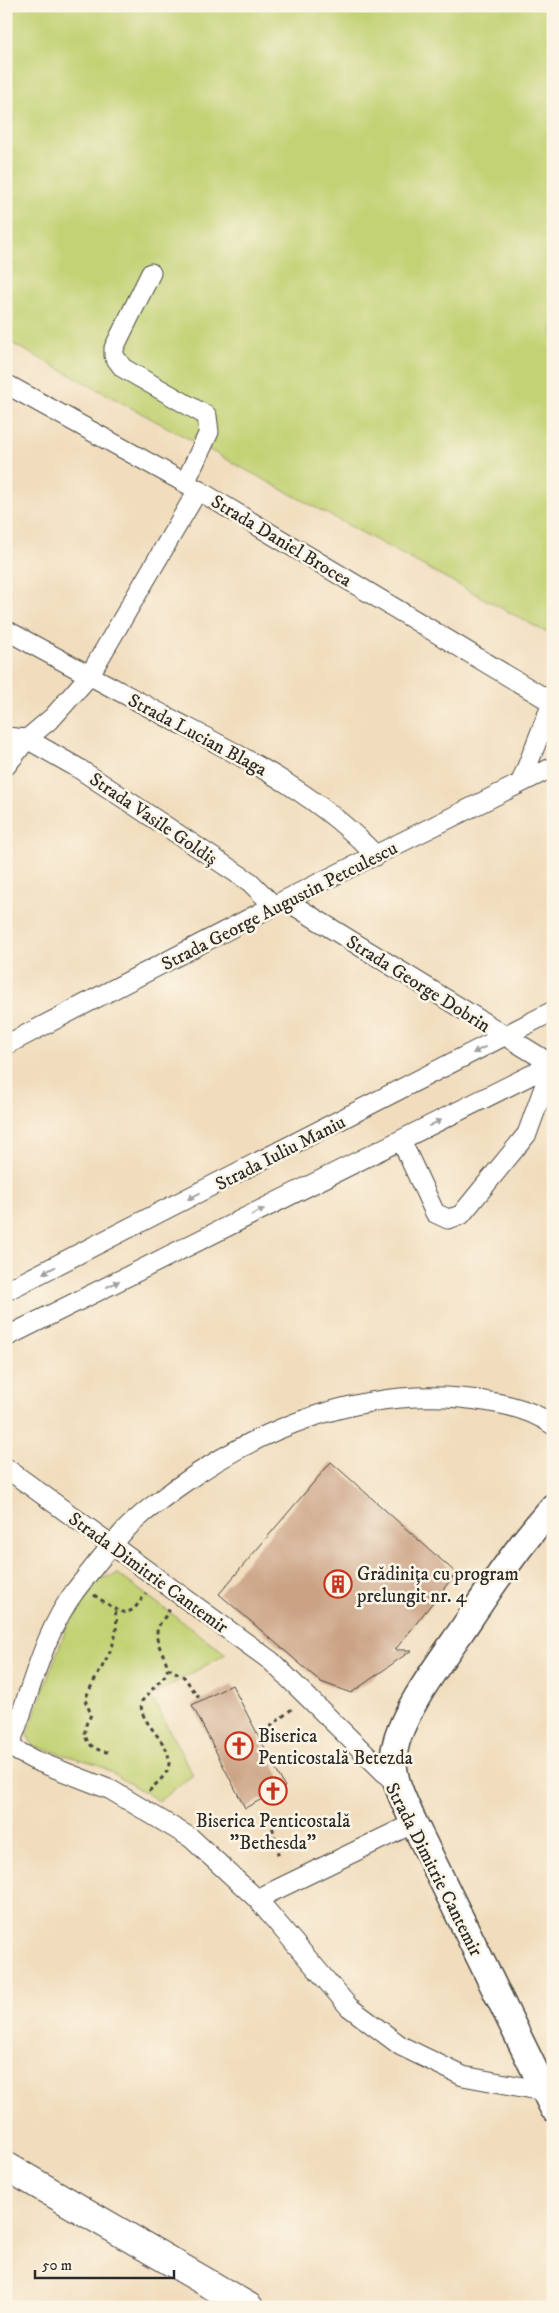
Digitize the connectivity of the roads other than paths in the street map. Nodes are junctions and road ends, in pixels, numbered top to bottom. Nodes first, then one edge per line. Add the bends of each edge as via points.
1 (151, 273) dead end
2 (6, 384) edge
3 (191, 486) junction
4 (6, 630) edge
5 (89, 676) junction
6 (553, 703) edge
7 (6, 738) edge
8 (27, 739) junction
9 (6, 766) edge
10 (553, 766) edge
11 (520, 782) junction
12 (376, 856) junction
13 (280, 903) junction
14 (553, 1011) edge
15 (505, 1036) junction
16 (6, 1045) edge
17 (552, 1065) edge
18 (401, 1140) junction
19 (6, 1291) edge
20 (6, 1337) edge
21 (553, 1425) edge
22 (6, 1468) edge
23 (553, 1508) edge
24 (112, 1546) junction
25 (8, 1746) edge
26 (396, 1784) junction
27 (414, 1823) junction
28 (257, 1899) junction
29 (548, 2099) edge
30 (6, 2166) edge
31 (249, 2307) edge

1 - 3 street via 114,348 114,356 123,368 207,416 209,432
2 - 3 street, Strada Daniel Brocea
3 - 5 street
3 - 6 street, Strada Daniel Brocea
4 - 5 street, Strada Lucian Blaga
5 - 8 street via 54,717
5 - 12 street, Strada Lucian Blaga via 255,763 326,809
6 - 11 street
7 - 8 street, Strada Vasile Goldiș
8 - 9 street
8 - 13 street, Strada Vasile Goldiș via 78,768
10 - 11 street, Strada George Augustin Petculescu
11 - 12 street, Strada George Augustin Petculescu
12 - 13 street, Strada George Augustin Petculescu
13 - 15 street, Strada George Dobrin
13 - 16 street, Strada George Augustin Petculescu
14 - 15 street, Strada Iuliu Maniu
15 - 17 street, Strada George Dobrin
15 -> 19 street, Strada Iuliu Maniu
18 -> 17 street
17 - 18 street via 527,1134 461,1215 448,1218 435,1213
20 -> 18 street
21 - 24 street via 541,1416 489,1401 437,1396 384,1399 324,1413 237,1448 148,1509
22 - 24 street, Strada Dimitrie Cantemir
23 - 26 street via 524,1539 428,1680 405,1720 394,1754
24 - 25 street via 74,1592 53,1627
24 - 26 street, Strada Dimitrie Cantemir via 271,1661
25 - 28 street via 34,1760 111,1790 183,1833
26 - 27 street, Strada Dimitrie Cantemir
27 - 28 street
27 - 29 street, Strada Dimitrie Cantemir
28 - 29 street via 349,2007 401,2046 463,2076
30 - 31 main road

